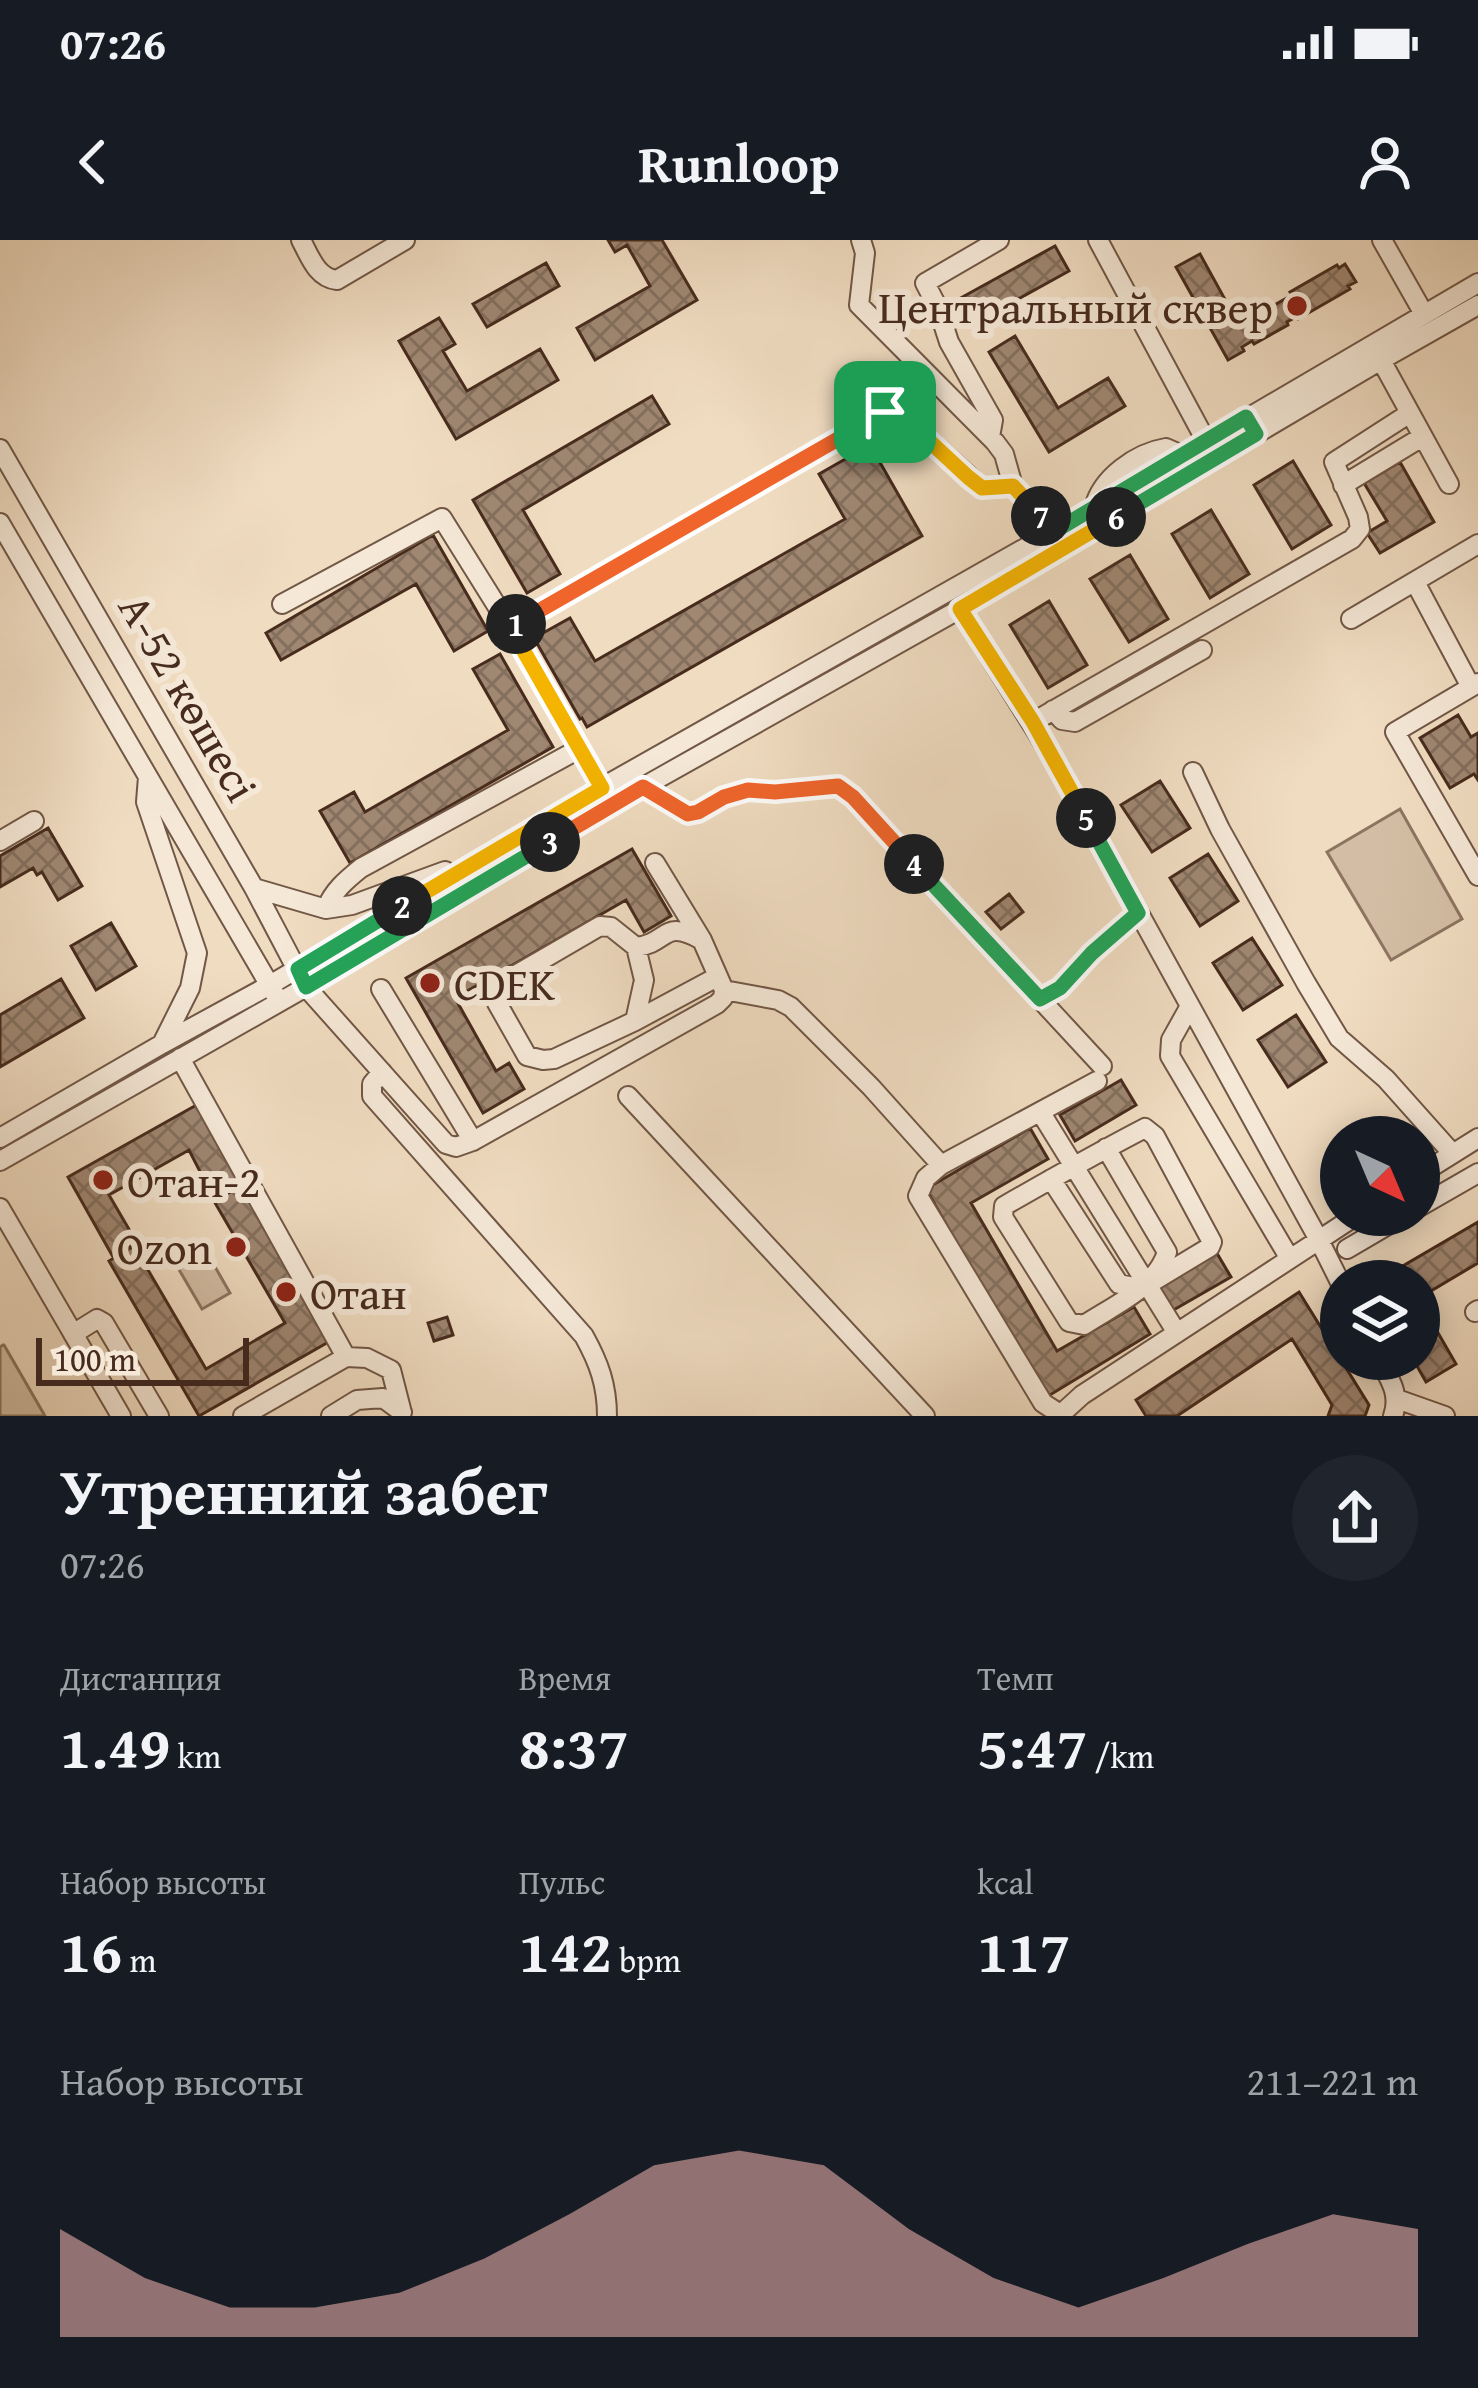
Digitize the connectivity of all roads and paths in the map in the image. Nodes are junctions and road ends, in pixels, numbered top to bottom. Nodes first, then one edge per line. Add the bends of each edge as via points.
1 (301, 240) edge
2 (405, 240) edge
3 (861, 240) edge
4 (999, 240) edge
5 (1098, 240) edge
6 (1382, 240) edge
7 (1478, 283) edge
8 (1478, 305) edge
9 (1424, 314) junction
10 (1381, 360) junction
11 (1410, 413) junction
12 (1251, 426) junction
13 (1422, 436) junction
14 (990, 437) junction
15 (1206, 441) junction
16 (0, 449) edge
17 (1449, 484) dead end
18 (1343, 485) junction
19 (1013, 486) junction
20 (0, 523) edge
21 (1055, 531) junction
22 (1478, 544) edge
23 (1415, 582) junction
24 (282, 604) dead end
25 (960, 609) junction
26 (1351, 619) dead end
27 (510, 627) junction
28 (1202, 650) dead end
29 (1474, 685) edge
30 (1053, 710) junction
31 (1033, 722) junction
32 (579, 749) junction
33 (1193, 772) dead end
34 (148, 777) junction
35 (643, 787) junction
36 (602, 788) junction
37 (34, 821) dead end
38 (0, 842) edge
39 (655, 863) dead end
40 (461, 870) junction
41 (1478, 876) edge
42 (254, 888) junction
43 (326, 909) junction
44 (1138, 913) junction
45 (702, 940) junction
46 (635, 947) junction
47 (302, 978) junction
48 (721, 984) junction
49 (381, 989) dead end
50 (275, 993) junction
51 (1040, 999) junction
52 (1190, 1006) junction
53 (635, 1022) junction
54 (162, 1044) junction
55 (180, 1058) junction
56 (382, 1072) junction
57 (628, 1096) dead end
58 (1041, 1113) junction
59 (0, 1138) edge
60 (1478, 1138) edge
61 (473, 1142) junction
62 (1106, 1148) junction
63 (1452, 1154) junction
64 (0, 1161) edge
65 (1440, 1162) edge
66 (941, 1165) junction
67 (1074, 1165) junction
68 (1478, 1173) edge
69 (1051, 1178) junction
70 (1440, 1195) edge
71 (0, 1208) edge
72 (1325, 1236) edge
73 (1369, 1236) edge
74 (1319, 1240) junction
75 (1347, 1249) dead end
76 (1290, 1259) junction
77 (1329, 1260) edge
78 (1144, 1286) junction
79 (1177, 1333) junction
80 (73, 1334) junction
81 (346, 1357) junction
82 (1395, 1407) edge
83 (402, 1413) edge
84 (1431, 1414) edge
85 (1060, 1415) edge
86 (121, 1416) edge
87 (158, 1416) edge
88 (243, 1416) edge
89 (331, 1416) edge
90 (607, 1416) edge
91 (925, 1416) edge

1 - 2 street via 320,273 337,280
3 - 14 street via 859,305
4 - 14 street via 925,283 993,420
5 - 15 street
6 - 9 street
7 - 9 street
8 - 10 street
9 - 12 street
10 - 11 street
10 - 12 street
11 - 13 street
11 - 18 street via 1337,458
12 - 15 street
12 - 25 street
13 - 17 street
13 - 18 street
14 - 19 street
15 - 21 street
16 - 42 street, А-52 көшесі
18 - 30 street via 1360,529 1352,539
19 - 21 street
19 - 27 street via 982,488 898,412 885,412
20 - 34 street, А-52 көшесі
21 - 36 street
22 - 23 street
23 - 26 street
23 - 29 street
24 - 27 street via 442,518
25 - 31 street
25 - 35 street
27 - 32 street
28 - 30 street via 1075,722
29 - 41 street via 1395,734
30 - 31 street
31 - 44 street
32 - 36 street
32 - 43 street via 361,868
33 - 63 street via 1340,1038
34 - 50 street, А-52 көшесі
34 - 54 street via 146,802 197,953 190,988
35 - 47 street
35 - 51 street via 688,814 748,790 838,786
36 - 40 street
37 - 38 street
39 - 45 street
40 - 43 street
40 - 47 street
42 - 43 street
42 - 47 street, А-52 көшесі
44 - 51 street
44 - 52 street
45 - 46 street via 670,930
45 - 48 street
46 - 53 street via 644,980
46 - 53 street via 600,926 502,983 497,1003 527,1057 543,1060
47 - 50 street
47 - 56 street, А-52 көшесі
48 - 53 street
48 - 61 street via 717,1004
48 - 66 street via 791,1007
49 - 61 street
50 - 54 street
50 - 55 street
51 - 58 street via 1100,1073
52 - 74 street
52 - 76 street via 1170,1056
54 - 59 street
55 - 64 street
55 - 81 street
56 - 61 street, А-52 көшесі via 446,1144
56 - 90 street via 372,1096 584,1336 607,1390
57 - 91 street
58 - 66 street
58 - 67 street
60 - 63 street
62 - 67 street
62 - 78 street via 1167,1252
62 - 78 street via 1150,1130 1211,1236 1210,1247
63 - 65 street
66 - 85 street via 918,1196 1042,1403
67 - 69 street
67 - 78 street
68 - 70 street
69 - 78 street via 1119,1284
69 - 78 street via 1004,1206 1003,1217 1070,1322 1084,1324
71 - 80 street
72 - 74 street
73 - 75 street
74 - 76 street
74 - 77 street
76 - 79 street
78 - 79 street
79 - 85 street
80 - 86 street
80 - 87 street via 91,1321 104,1323
81 - 83 street via 391,1370
81 - 88 street
82 - 84 street
83 - 89 street via 383,1398 357,1400

